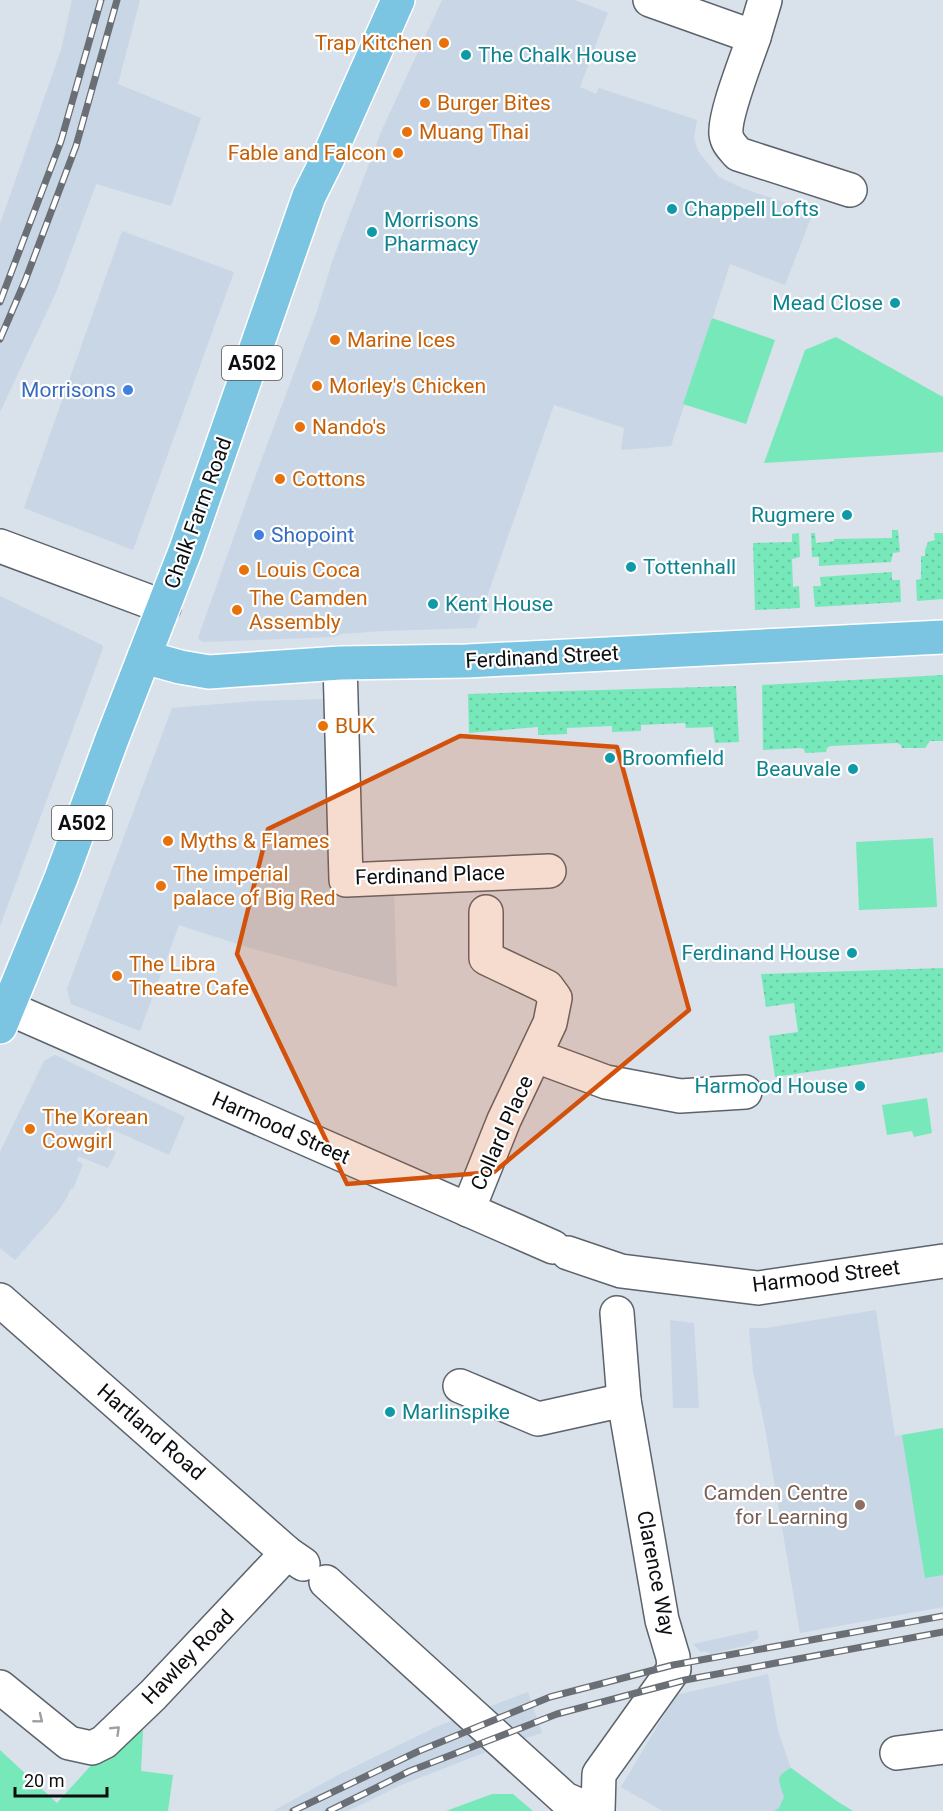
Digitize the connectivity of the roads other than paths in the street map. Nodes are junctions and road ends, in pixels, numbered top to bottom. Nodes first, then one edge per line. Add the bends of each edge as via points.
1 (398, 0) edge
2 (651, 0) edge
3 (765, 0) edge
4 (754, 37) junction
5 (850, 190) dead end
6 (0, 546) edge
7 (164, 607) junction
8 (943, 637) edge
9 (144, 657) junction
10 (340, 663) junction
11 (549, 871) dead end
12 (486, 912) dead end
13 (4, 1017) edge
14 (536, 1056) junction
15 (746, 1092) dead end
16 (468, 1210) junction
17 (943, 1261) edge
18 (0, 1300) edge
19 (617, 1313) dead end
20 (460, 1386) dead end
21 (624, 1400) junction
22 (305, 1566) junction
23 (0, 1687) edge
24 (943, 1746) edge
25 (897, 1753) dead end
26 (593, 1811) edge
27 (598, 1811) edge

1 - 7 main road, Chalk Farm Road / A502 via 309,196
2 - 4 street
3 - 4 street
4 - 5 street via 728,117 728,142 738,154
6 - 7 street
7 - 9 main road, Chalk Farm Road / A502
8 - 10 main road, Ferdinand Street via 475,661
9 - 10 main road, Ferdinand Street via 209,672
9 - 13 main road, Chalk Farm Road / A502
10 - 11 street, Ferdinand Place via 346,880
12 - 14 street, Collard Place via 486,958 547,987 555,998 550,1023
13 - 16 street, Harmood Street
14 - 15 street, Collard Place via 606,1082 680,1096
14 - 16 street, Collard Place via 504,1120
16 - 17 street, Harmood Street via 621,1271 758,1288
18 - 22 street, Hartland Road
19 - 21 street, Clarence Way
20 - 21 street via 538,1419
21 - 27 street, Clarence Way via 674,1669 599,1774
23 -> 22 street, Hawley Road via 69,1743 92,1748 104,1742 146,1701
22 - 26 street, Hartland Road via 565,1799
24 - 25 street

